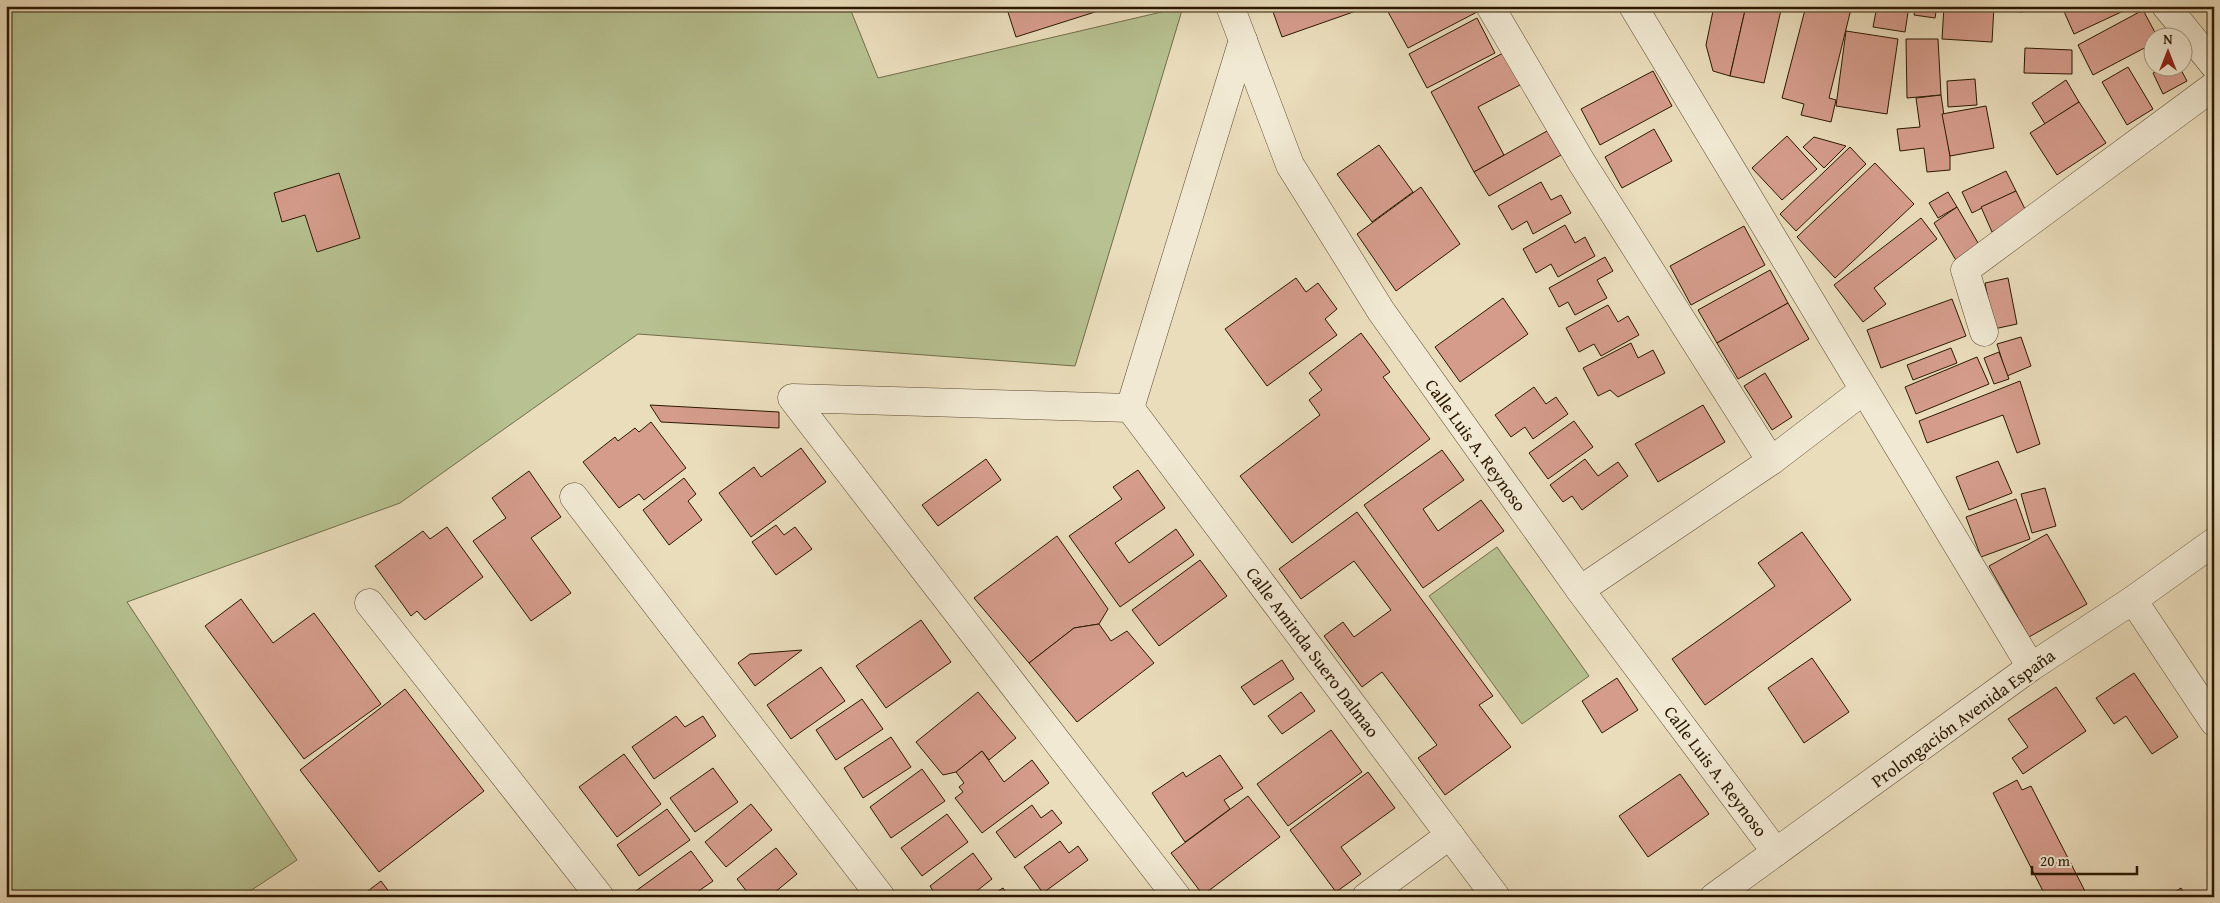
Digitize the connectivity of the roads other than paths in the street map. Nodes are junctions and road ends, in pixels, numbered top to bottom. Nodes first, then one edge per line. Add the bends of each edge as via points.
1 (1230, 6) edge
2 (1490, 6) edge
3 (1633, 6) edge
4 (2166, 6) edge
5 (1243, 40) junction
6 (2214, 65) edge
7 (2214, 86) edge
8 (1984, 332) dead end
9 (1864, 390) junction
10 (1130, 408) junction
11 (1771, 461) junction
12 (574, 497) dead end
13 (2214, 542) edge
14 (1580, 590) junction
15 (2133, 600) junction
16 (369, 603) dead end
17 (2030, 667) junction
18 (2214, 722) edge
19 (1450, 834) junction
20 (1776, 852) junction
21 (600, 897) edge
22 (880, 897) edge
23 (1177, 897) edge
24 (1366, 897) edge
25 (1496, 897) edge
26 (1714, 897) edge

1 - 5 street, Calle Luis A. Reynoso
2 - 11 street via 1582,163
3 - 9 street
4 - 6 street
5 - 10 street
5 - 14 street, Calle Luis A. Reynoso via 1290,165 1381,311
7 - 8 street via 1965,270
9 - 11 street
9 - 17 street
10 - 19 street, Calle Aminda Suero Dalmao
10 - 23 street via 792,398
11 - 14 street
12 - 22 street
13 - 15 street, Prolongación Avenida España
14 - 20 street, Calle Luis A. Reynoso
15 - 17 street, Prolongación Avenida España
15 - 18 street
16 - 21 street
17 - 20 street, Prolongación Avenida España
19 - 24 street
19 - 25 street, Calle Aminda Suero Dalmao
20 - 26 street, Prolongación Avenida España

